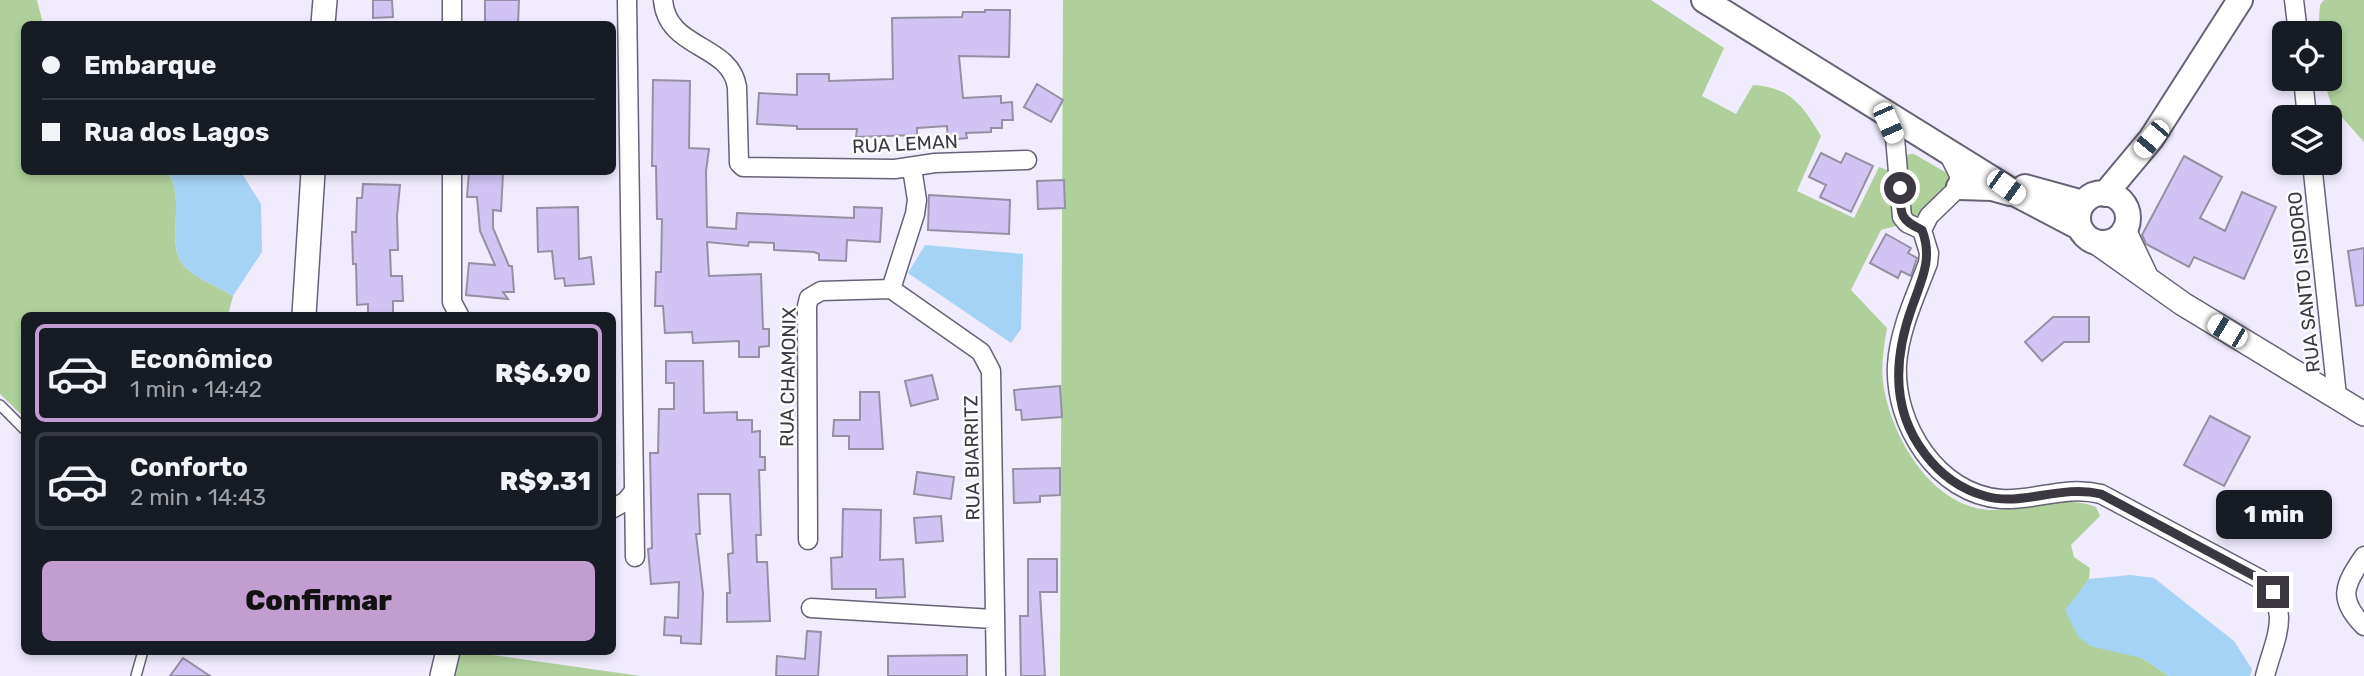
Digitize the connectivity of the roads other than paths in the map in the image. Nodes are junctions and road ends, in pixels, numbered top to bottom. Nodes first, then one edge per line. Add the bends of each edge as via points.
1 (325, 0) edge
2 (452, 0) edge
3 (627, 0) edge
4 (663, 0) edge
5 (1704, 0) edge
6 (2240, 0) edge
7 (2294, 0) edge
8 (323, 21) edge
9 (452, 21) edge
10 (2297, 21) edge
11 (1881, 108) junction
12 (1947, 149) junction
13 (1027, 160) dead end
14 (912, 168) junction
15 (313, 175) edge
16 (452, 175) edge
17 (2313, 175) edge
18 (1994, 178) junction
19 (1959, 187) junction
20 (2018, 195) junction
21 (2102, 217) junction
22 (1922, 230) junction
23 (891, 289) junction
24 (304, 312) edge
25 (457, 312) edge
26 (2337, 396) junction
27 (0, 405) edge
28 (2364, 414) edge
29 (21, 426) edge
30 (634, 491) junction
31 (616, 507) edge
32 (808, 540) dead end
33 (2364, 556) edge
34 (635, 557) dead end
35 (811, 608) dead end
36 (993, 619) junction
37 (2364, 626) edge
38 (142, 655) edge
39 (447, 655) edge
40 (136, 676) edge
41 (442, 676) edge
42 (996, 676) edge
43 (2264, 676) edge

1 - 8 street
2 - 9 street
3 - 30 street
4 - 14 street, RUA LEMAN via 670,25 732,72 743,167
5 - 11 main road
6 - 21 main road
7 - 10 street
11 - 12 main road
11 - 22 street via 1895,138 1902,217
12 - 18 main road
12 - 19 street via 1959,175
13 - 14 street, RUA LEMAN
14 - 23 street via 915,214
15 - 24 street
16 - 25 street via 452,302
17 - 26 street, RUA SANTO ISIDORO
18 - 20 main road
18 - 21 main road
19 - 20 main road
19 - 22 street via 1929,216
20 - 21 main road
21 - 26 street via 2146,276 2183,304
22 - 43 street via 1928,263 1904,330 1897,388 1903,414 1926,456 1953,482 1986,497 2082,489 2101,494 2260,579 2279,604 2280,620
23 - 32 street, RUA CHAMONIX via 821,291 809,298
23 - 36 street, RUA BIARRITZ via 981,352 991,371
26 - 28 street
27 - 29 lane
30 - 31 street
30 - 34 street
33 - 37 street via 2347,584 2346,597 2351,613
35 - 36 street
36 - 42 street, RUA BIARRITZ
38 - 40 lane
39 - 41 street

